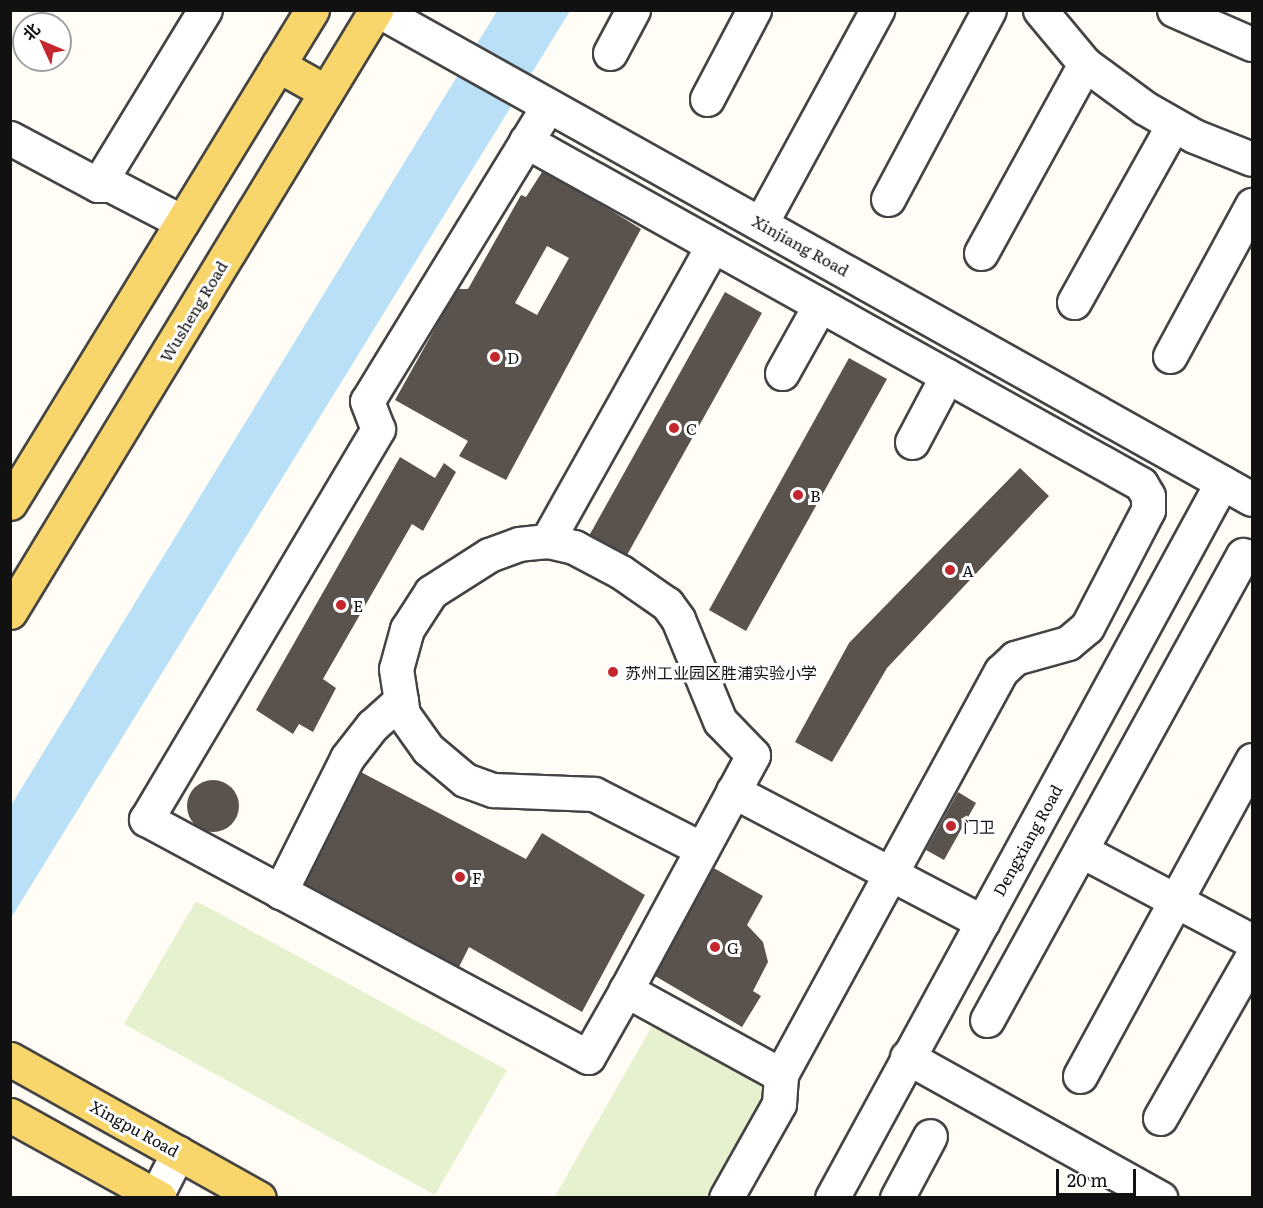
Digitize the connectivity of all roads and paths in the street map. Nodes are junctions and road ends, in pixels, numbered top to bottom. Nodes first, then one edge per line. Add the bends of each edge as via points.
1 (206, 10) edge
2 (312, 10) edge
3 (377, 10) edge
4 (633, 10) edge
5 (754, 10) edge
6 (877, 10) edge
7 (988, 10) edge
8 (1040, 10) edge
9 (1180, 11) edge
10 (1252, 44) edge
11 (610, 53) dead end
12 (1085, 64) junction
13 (278, 65) junction
14 (326, 92) junction
15 (707, 99) dead end
16 (537, 100) junction
17 (1173, 125) junction
18 (10, 138) edge
19 (526, 141) junction
20 (1252, 159) edge
21 (98, 185) junction
22 (888, 199) dead end
23 (1252, 205) edge
24 (761, 223) junction
25 (179, 228) junction
26 (713, 245) junction
27 (981, 253) dead end
28 (1074, 302) dead end
29 (820, 305) junction
30 (1170, 356) dead end
31 (782, 373) dead end
32 (947, 376) junction
33 (912, 442) dead end
34 (1222, 482) junction
35 (1252, 499) edge
36 (10, 503) edge
37 (547, 542) junction
38 (1243, 555) dead end
39 (10, 612) edge
40 (401, 700) junction
41 (1252, 760) edge
42 (733, 791) junction
43 (702, 849) junction
44 (1082, 851) junction
45 (889, 873) junction
46 (280, 892) junction
47 (1178, 900) junction
48 (983, 922) junction
49 (1252, 941) edge
50 (1252, 957) edge
51 (626, 990) junction
52 (987, 1020) dead end
53 (907, 1057) junction
54 (10, 1059) edge
55 (781, 1075) junction
56 (1080, 1076) dead end
57 (10, 1116) edge
58 (1160, 1118) dead end
59 (930, 1136) dead end
60 (178, 1153) junction
61 (1107, 1185) edge
62 (157, 1197) edge
63 (259, 1197) edge
64 (726, 1197) edge
65 (832, 1197) edge
66 (897, 1197) edge
67 (1160, 1197) edge

1 - 21 street
2 - 13 main road
3 - 14 main road, Wusheng Road
3 - 16 street, Xinjiang Road
4 - 11 street
5 - 15 street
6 - 24 street
7 - 22 street
8 - 12 street
9 - 10 street
12 - 17 street
12 - 27 street
13 - 14 main road
13 - 25 main road
14 - 39 main road, Wusheng Road
16 - 19 street
16 - 24 street, Xinjiang Road
17 - 20 street
17 - 28 street
18 - 21 street
19 - 26 street
19 - 46 street via 368,401 378,429 146,819
21 - 25 street via 111,185
23 - 30 street
24 - 34 street, Xinjiang Road
25 - 36 main road
26 - 29 street
26 - 37 street
29 - 31 street
29 - 32 street
32 - 33 street
32 - 45 street via 1141,484 1148,496 1148,510 1087,627 1068,643 1016,658 1001,671
34 - 35 street, Xinjiang Road
34 - 48 street, Dengxiang Road
37 - 40 street via 519,544 489,555 431,592 417,610 401,647 396,669
37 - 42 street via 574,547 621,572 667,604 678,619 720,721 753,755
38 - 44 street
40 - 43 street via 403,714 414,733 446,767 465,780 493,790 594,794
40 - 46 street via 372,726 347,758
41 - 47 street
42 - 43 street
42 - 45 street
43 - 51 street
44 - 47 street
44 - 52 street
45 - 48 street
45 - 55 street
46 - 51 street via 588,1057
47 - 49 street
47 - 56 street
48 - 53 street, Dengxiang Road
50 - 58 street
51 - 55 street
53 - 61 street
53 - 65 street, Dengxiang Road
54 - 60 main road, Xingpu Road
55 - 64 street via 779,1104
57 - 62 main road
59 - 66 street
60 - 62 street
60 - 63 main road, Xingpu Road
61 - 67 street

